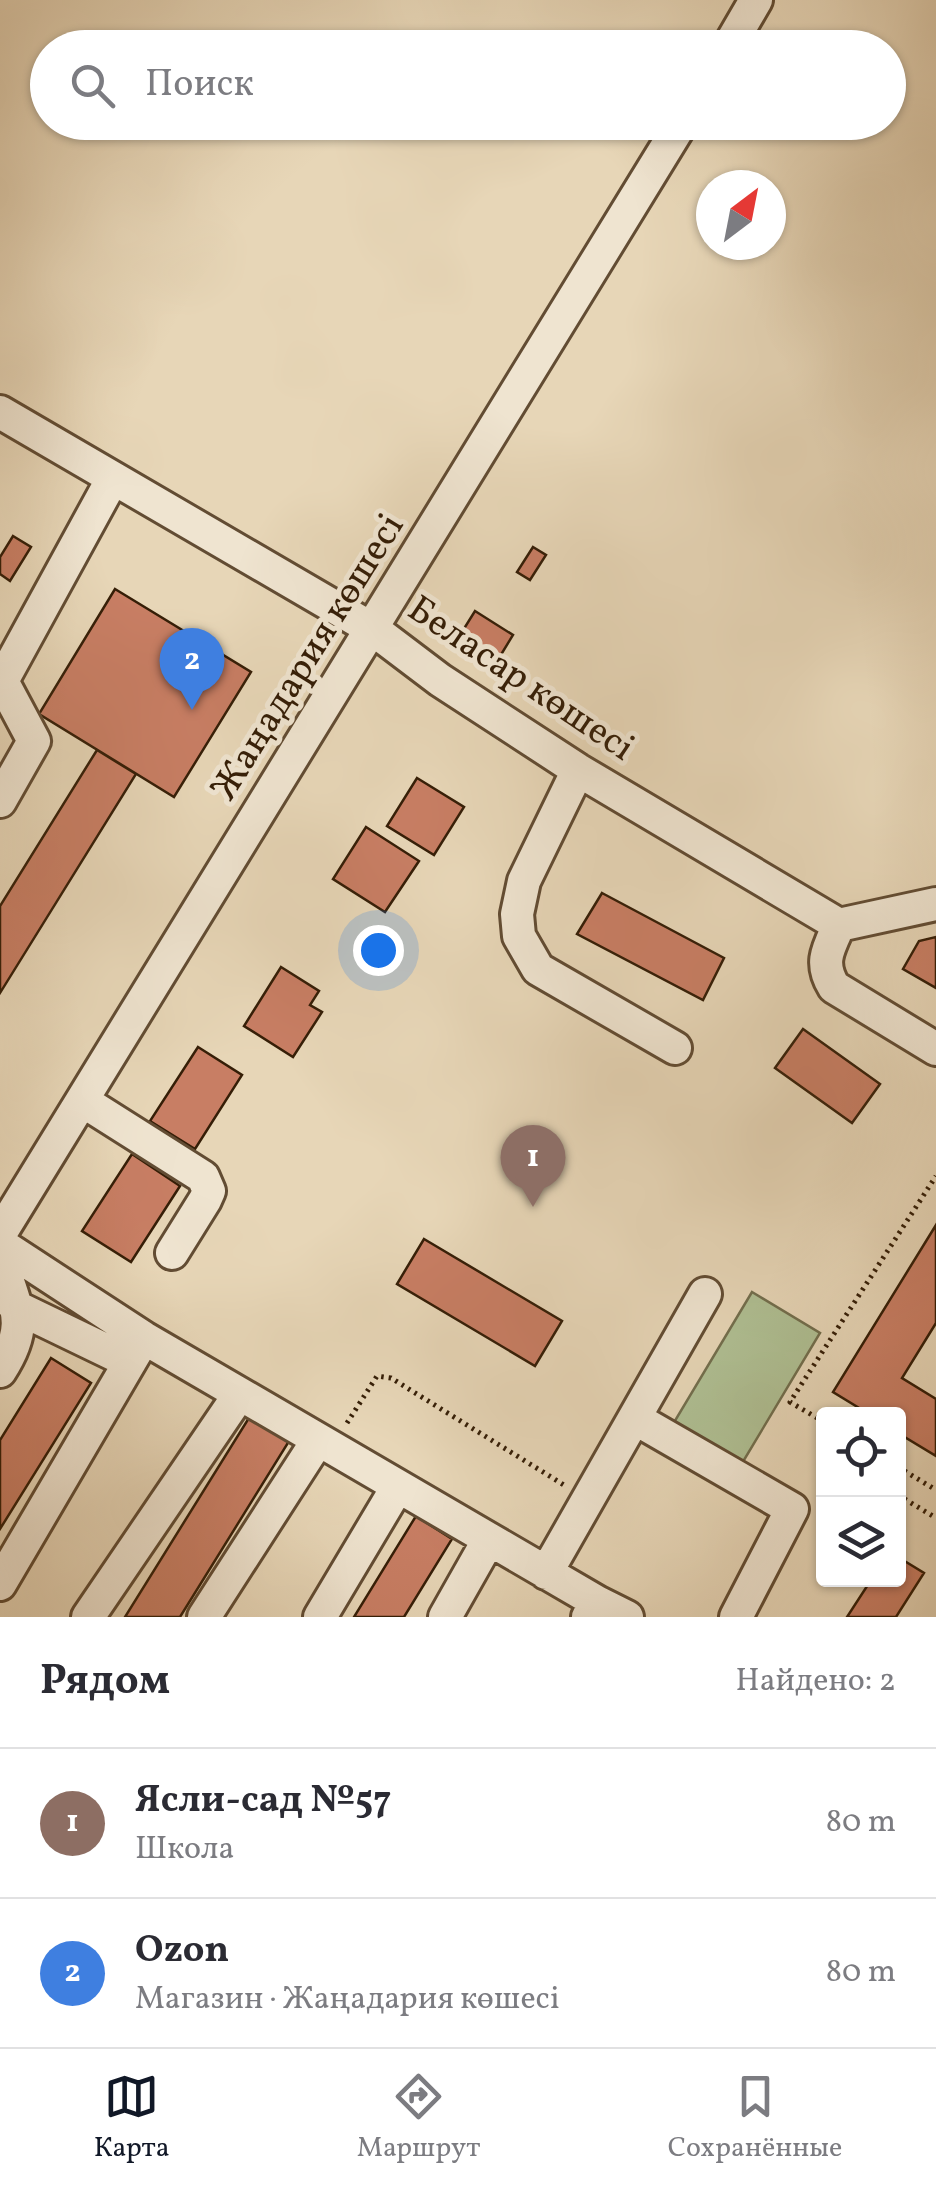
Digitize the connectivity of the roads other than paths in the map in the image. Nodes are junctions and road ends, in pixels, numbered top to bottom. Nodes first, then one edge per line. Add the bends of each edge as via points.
1 (756, 0) edge
2 (738, 30) edge
3 (671, 140) edge
4 (0, 412) edge
5 (114, 478) junction
6 (374, 630) junction
7 (578, 770) junction
8 (0, 800) edge
9 (936, 904) edge
10 (839, 925) junction
11 (675, 1048) dead end
12 (936, 1049) edge
13 (83, 1101) junction
14 (0, 1234) edge
15 (0, 1244) edge
16 (172, 1253) dead end
17 (0, 1257) edge
18 (705, 1294) dead end
19 (14, 1306) junction
20 (137, 1350) junction
21 (0, 1371) edge
22 (239, 1395) junction
23 (636, 1419) junction
24 (326, 1445) junction
25 (398, 1486) junction
26 (488, 1541) junction
27 (546, 1574) junction
28 (0, 1584) edge
29 (593, 1610) edge
30 (88, 1617) edge
31 (204, 1617) edge
32 (320, 1617) edge
33 (445, 1617) edge
34 (627, 1617) edge
35 (736, 1617) edge

1 - 2 street
3 - 6 street, Жаңадария көшесі
4 - 5 street, Беласар көшесі
5 - 6 street, Беласар көшесі
5 - 8 street via 2,681 34,741
6 - 7 street, Беласар көшесі
6 - 13 street, Жаңадария көшесі
7 - 10 street, Беласар көшесі
7 - 11 street via 524,881 519,936 538,970
9 - 10 street
10 - 12 street via 824,959 834,987
13 - 14 street, Жаңадария көшесі
13 - 16 street via 203,1177 206,1200
15 - 20 street
17 - 19 street
18 - 23 street
19 - 20 street
19 - 21 street via 21,1328
20 - 22 street
20 - 28 street
22 - 24 street
22 - 30 street
23 - 27 street
23 - 35 street via 792,1508
24 - 25 street
24 - 31 street
25 - 26 street
25 - 32 street
26 - 27 street
26 - 33 street
27 - 29 street
29 - 34 street

